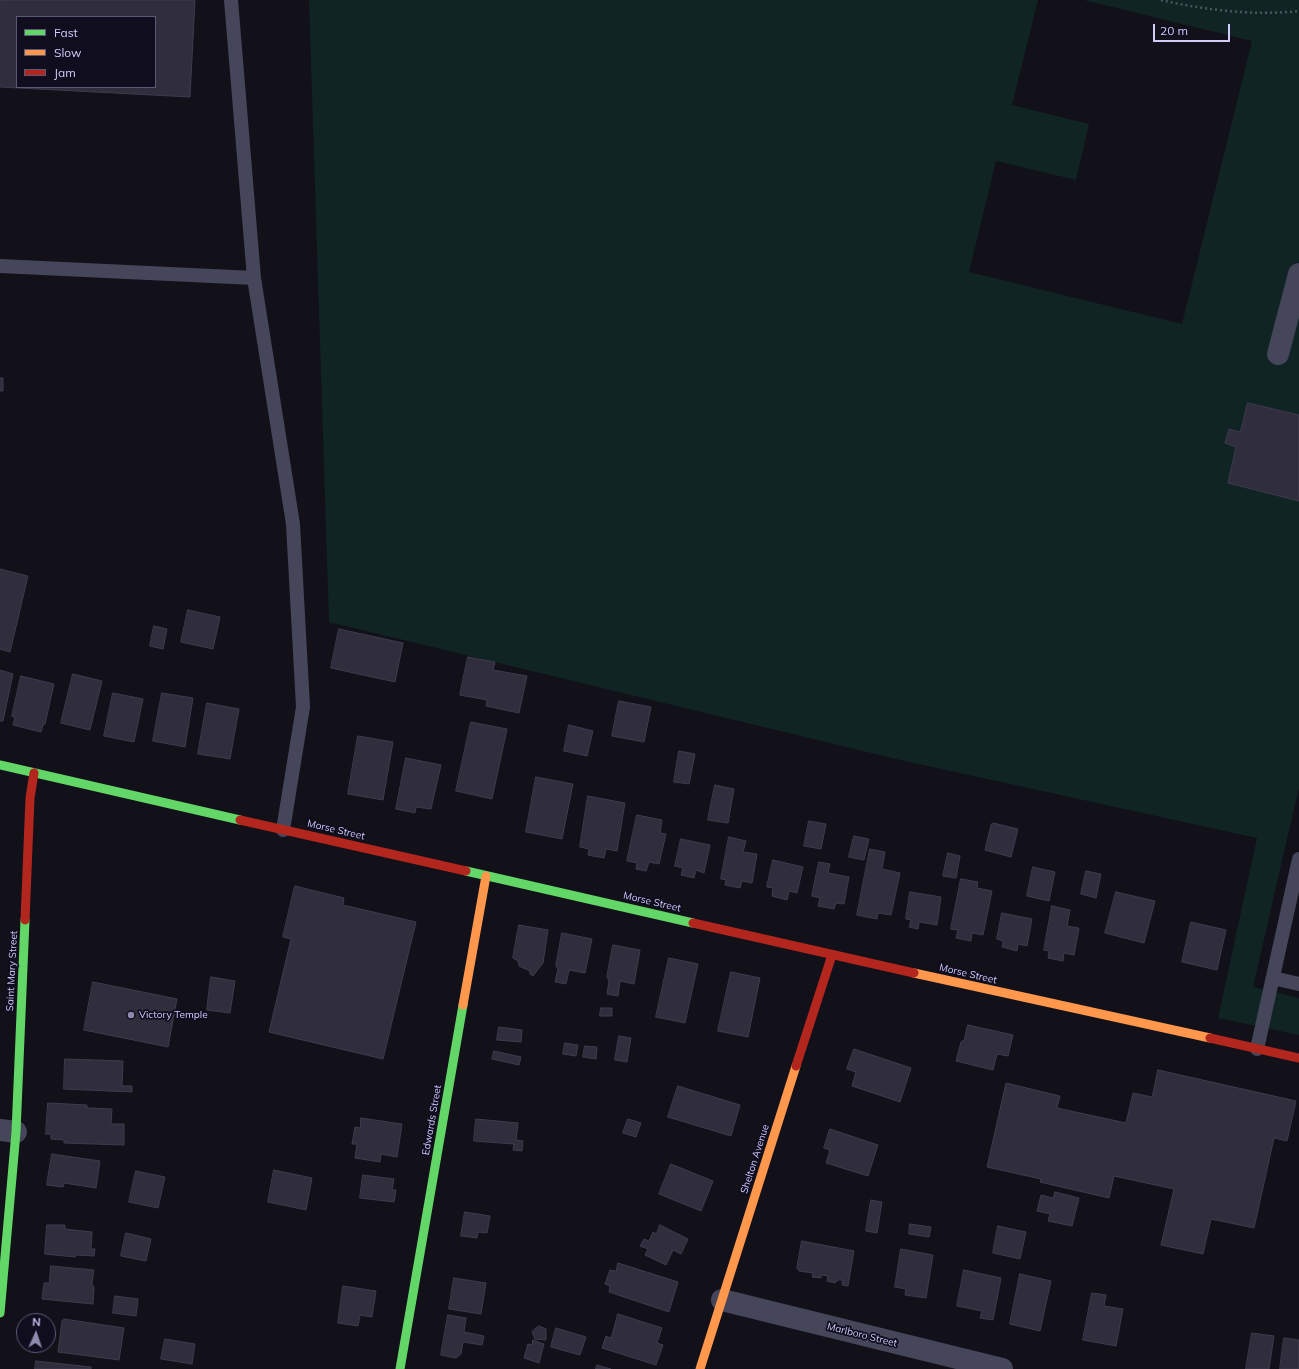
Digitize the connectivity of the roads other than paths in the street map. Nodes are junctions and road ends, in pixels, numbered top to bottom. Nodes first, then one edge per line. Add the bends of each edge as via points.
1 (231, 0) edge
2 (0, 266) edge
3 (1299, 274) edge
4 (254, 278) junction
5 (1278, 354) dead end
6 (0, 765) edge
7 (34, 773) junction
8 (284, 830) junction
9 (1299, 859) edge
10 (486, 876) junction
11 (832, 955) junction
12 (1273, 978) junction
13 (1299, 984) edge
14 (1257, 1049) junction
15 (1299, 1058) edge
16 (8, 1131) edge
17 (722, 1300) junction
18 (0, 1313) edge
19 (400, 1369) edge
20 (700, 1369) edge
21 (1002, 1369) edge

1 - 4 lane
2 - 4 lane
3 - 5 street
4 - 8 lane via 293,524 303,707
6 - 7 street, Morse Street
7 - 8 street, Morse Street
7 - 16 street, Saint Mary Street via 30,798
8 - 10 street, Morse Street
9 - 12 lane
10 - 11 street, Morse Street
10 - 19 street, Edwards Street
11 - 14 street, Morse Street
11 - 17 street, Shelton Avenue
12 - 13 lane
12 - 14 lane
14 - 15 street, Morse Street
16 - 18 street, Saint Mary Street
17 - 20 street, Shelton Avenue
17 - 21 street, Marlboro Street

